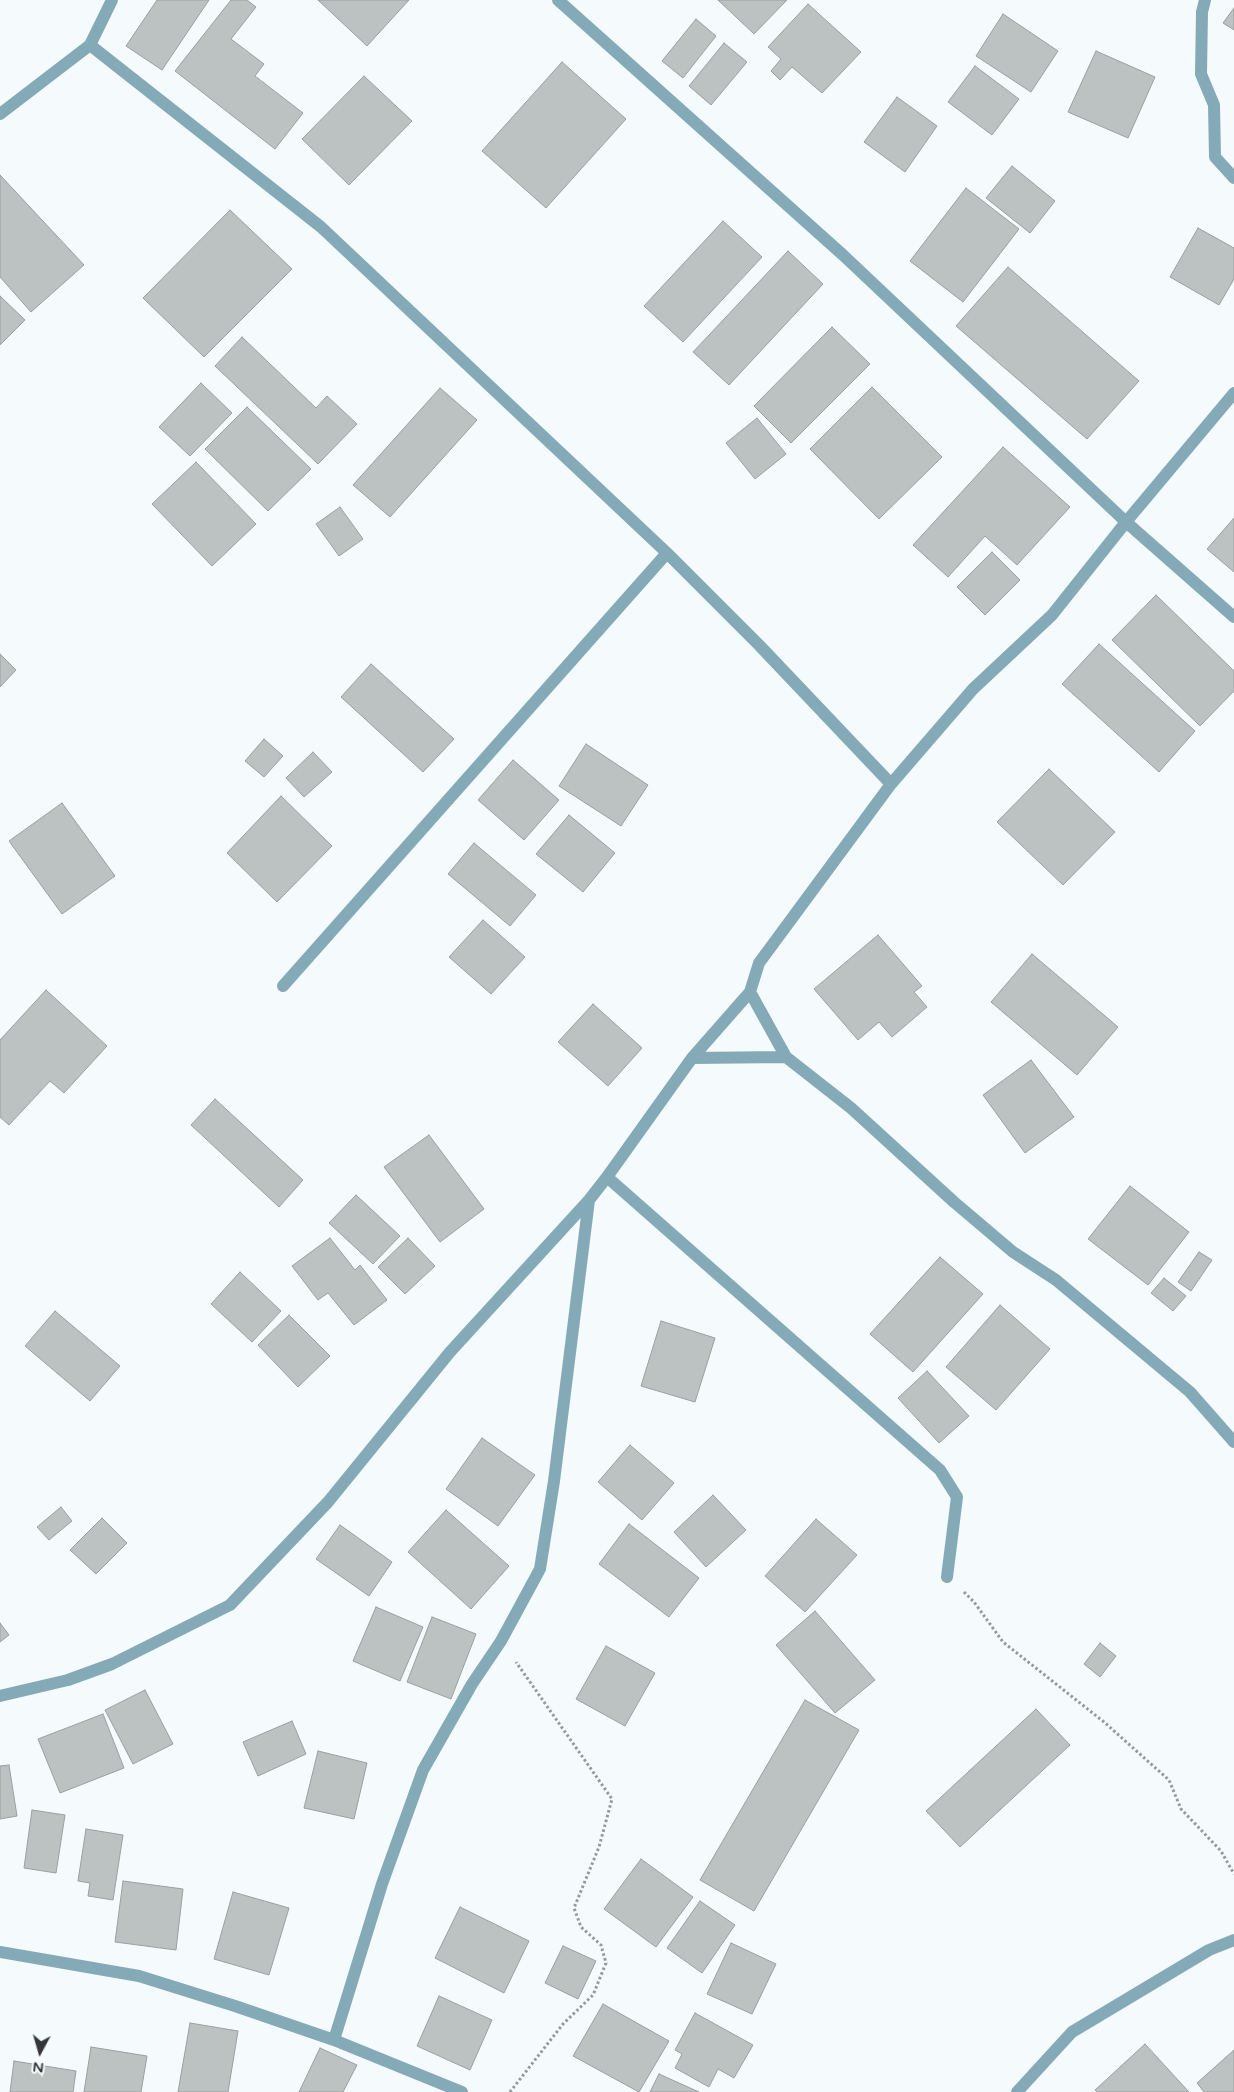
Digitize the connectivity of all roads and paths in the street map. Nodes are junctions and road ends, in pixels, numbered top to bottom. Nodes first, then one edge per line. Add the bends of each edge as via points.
1 (112, 0) edge
2 (558, 0) edge
3 (1205, 0) edge
4 (90, 45) junction
5 (0, 114) edge
6 (1234, 178) edge
7 (1234, 394) edge
8 (1126, 522) junction
9 (667, 553) junction
10 (1234, 617) edge
11 (891, 784) junction
12 (283, 986) dead end
13 (750, 992) junction
14 (786, 1057) junction
15 (692, 1058) junction
16 (607, 1177) junction
17 (588, 1200) junction
18 (1234, 1442) edge
19 (947, 1577) joint
20 (501, 1641) junction
21 (0, 1696) edge
22 (1234, 1874) edge
23 (1234, 1940) edge
24 (0, 1952) edge
25 (334, 2040) junction
26 (462, 2092) edge
27 (510, 2092) edge
28 (1017, 2092) edge

1 - 4 street
2 - 8 street via 842,255
3 - 6 street via 1201,74 1214,105 1215,157
4 - 5 street
4 - 9 street via 321,227
7 - 8 street
8 - 10 street
8 - 11 street via 1052,615 973,689
9 - 11 street
9 - 12 street
11 - 13 street via 759,963
13 - 14 street
13 - 15 street
14 - 15 street
14 - 18 street via 851,1108 1013,1252 1056,1280 1190,1392
15 - 16 street
16 - 17 street
16 - 19 street via 940,1470 957,1497
17 - 20 street via 540,1569
17 - 21 street via 450,1352 328,1502 230,1606 112,1664 68,1680
19 - 22 path via 974,1602 1003,1642 1104,1722 1169,1780 1182,1809 1221,1851
20 - 25 street via 472,1684 423,1770 382,1884
20 - 27 path via 612,1799 599,1847 574,1908 581,1927 601,1945 606,1962 593,1995 563,2024
23 - 28 street via 1210,1950 1072,2032
24 - 25 street via 139,1976
25 - 26 street

